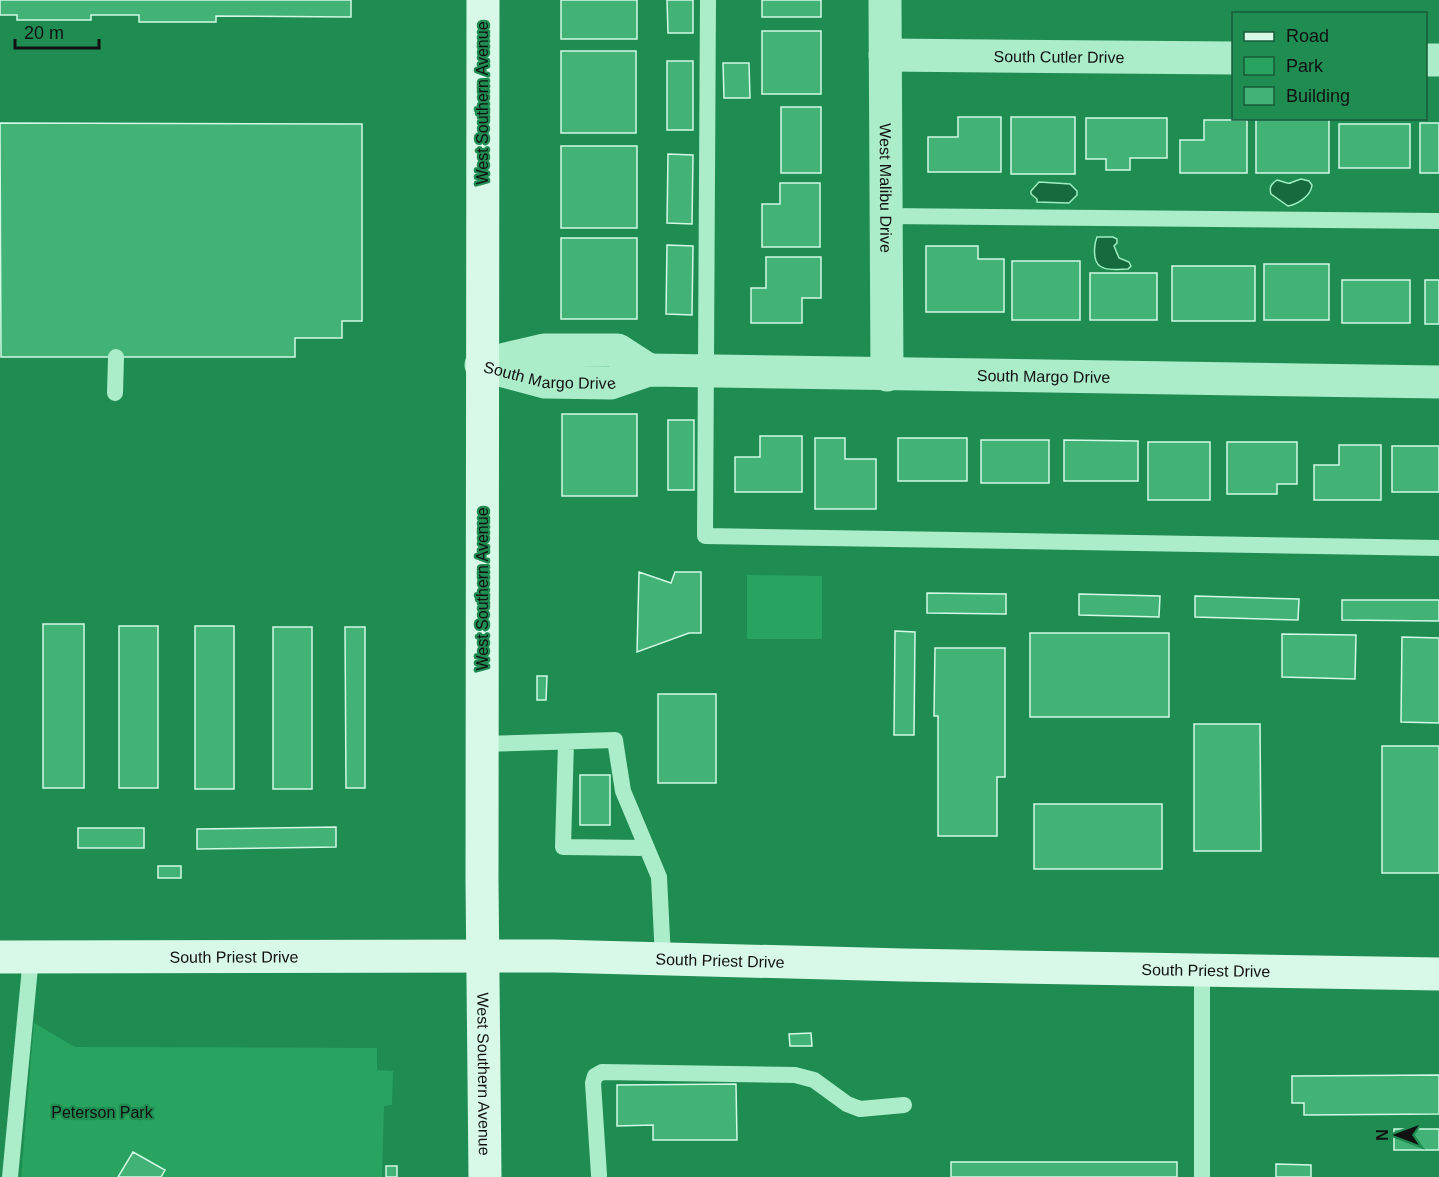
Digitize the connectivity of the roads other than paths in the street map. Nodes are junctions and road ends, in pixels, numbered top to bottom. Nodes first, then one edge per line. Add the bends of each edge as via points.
1 (483, 0) edge
2 (708, 0) edge
3 (885, 0) edge
4 (885, 54) junction
5 (1232, 58) edge
6 (886, 216) junction
7 (1439, 221) edge
8 (116, 357) dead end
9 (481, 365) junction
10 (706, 370) junction
11 (887, 375) junction
12 (1439, 382) edge
13 (115, 393) dead end
14 (1439, 548) edge
15 (566, 742) junction
16 (482, 744) junction
17 (647, 848) junction
18 (484, 956) junction
19 (16, 957) edge
20 (663, 958) junction
21 (1202, 969) junction
22 (1439, 974) edge
23 (904, 1105) dead end
24 (599, 1175) dead end
25 (10, 1177) edge
26 (485, 1177) edge
27 (1202, 1177) edge

1 - 9 main road, West Southern Avenue
2 - 10 lane
3 - 4 street, West Malibu Drive
4 - 5 street, South Cutler Drive
4 - 6 street, West Malibu Drive
6 - 7 lane
6 - 11 street, West Malibu Drive
8 - 13 lane
9 - 10 street, South Margo Drive via 545,382 611,383 649,370
9 - 16 main road, West Southern Avenue
10 - 11 street, South Margo Drive
10 - 14 lane via 705,536
11 - 12 street, South Margo Drive
15 - 16 lane
15 - 17 lane via 615,740 623,791
15 - 17 lane via 563,847
16 - 18 main road, West Southern Avenue
17 - 20 lane via 659,877
18 - 19 main road, South Priest Drive
18 - 20 main road, South Priest Drive
18 - 26 main road, West Southern Avenue
19 - 25 lane
20 - 21 main road, South Priest Drive
21 - 22 main road, South Priest Drive
21 - 27 lane
23 - 24 lane via 860,1109 814,1080 795,1075 602,1072 593,1083

